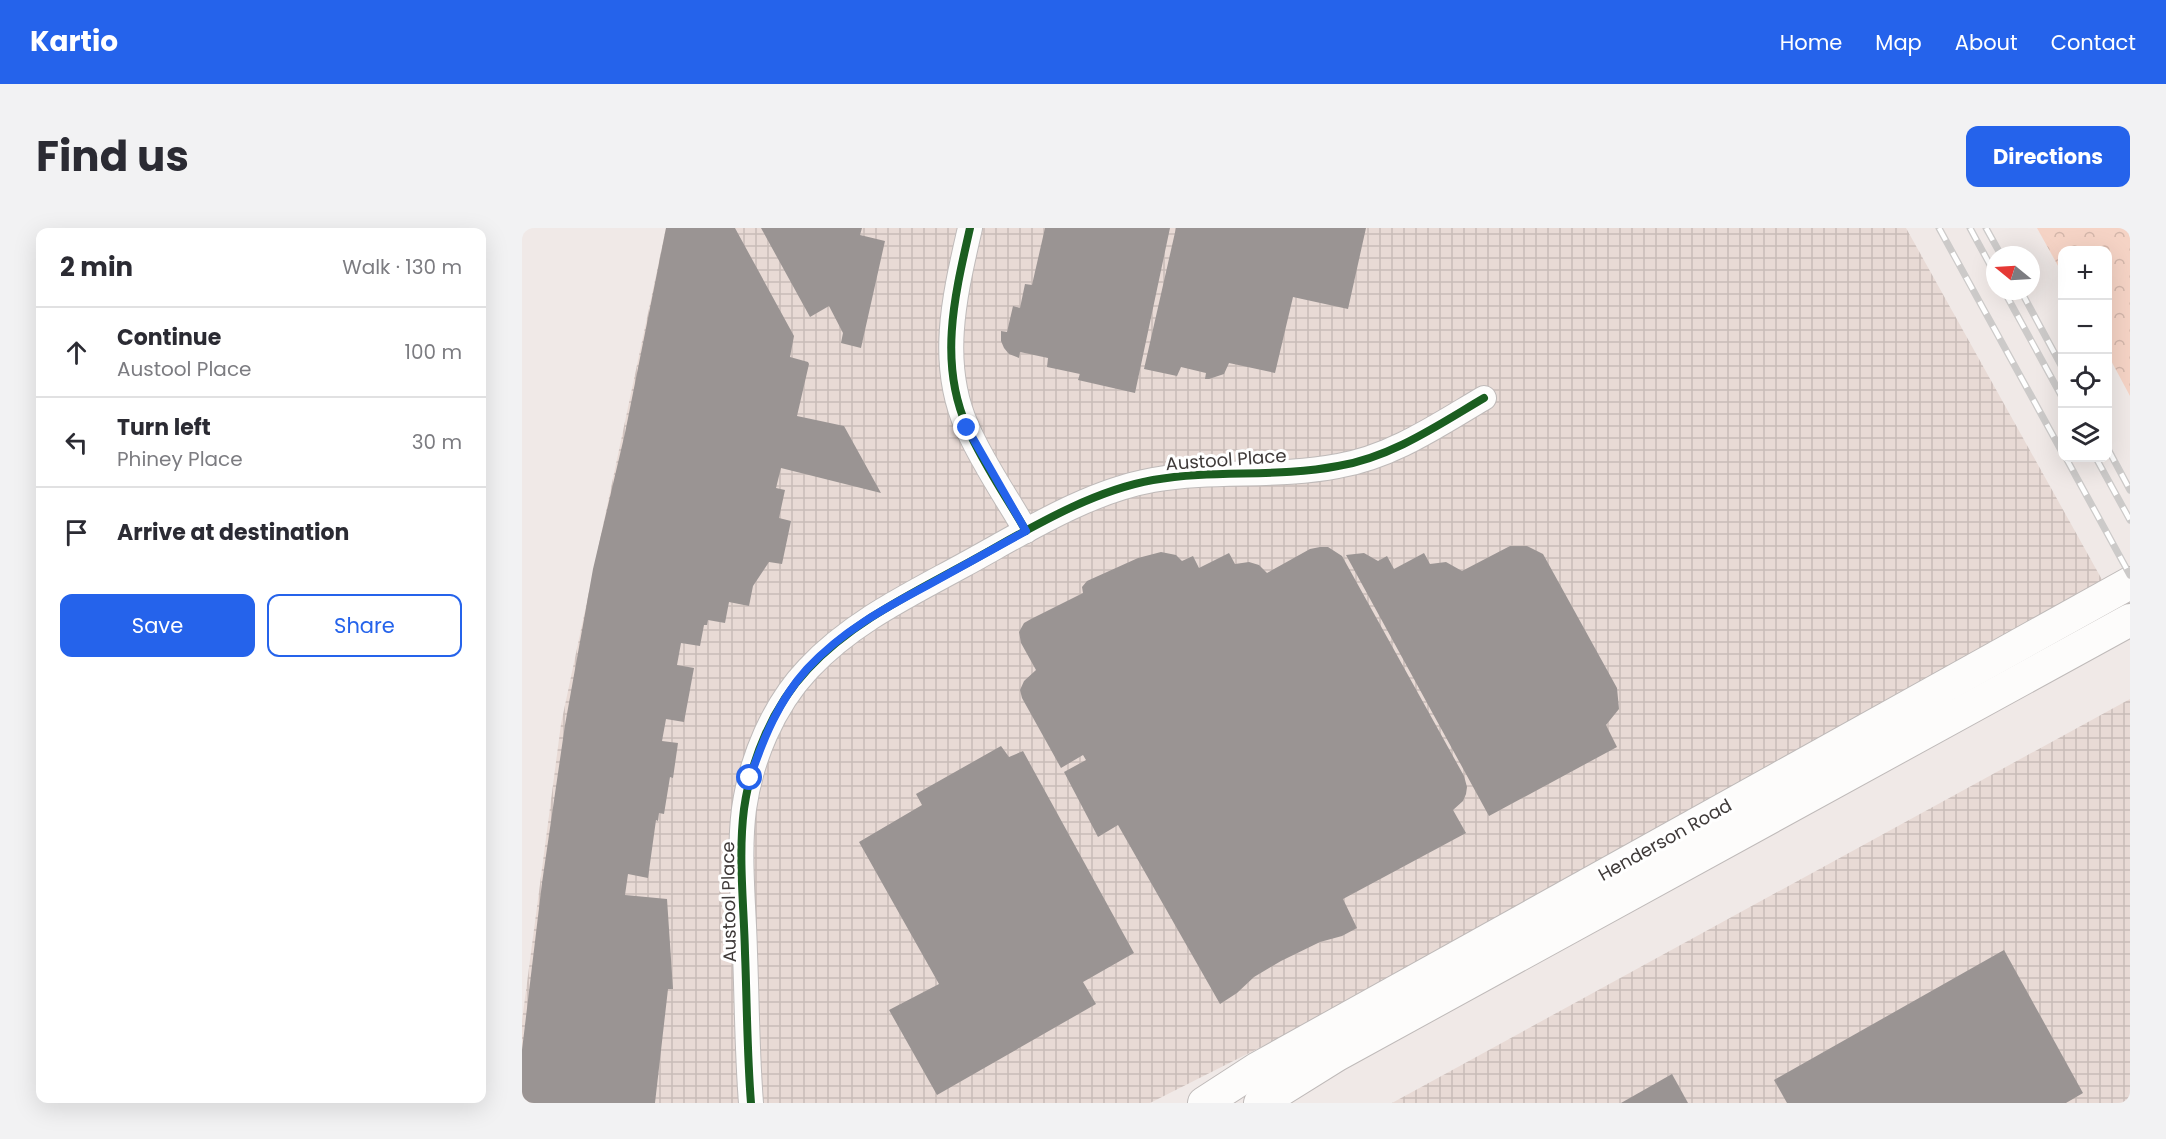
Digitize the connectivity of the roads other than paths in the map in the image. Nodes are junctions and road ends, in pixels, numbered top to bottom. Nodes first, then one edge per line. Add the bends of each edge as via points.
1 (970, 228) edge
2 (1484, 398) dead end
3 (1026, 531) junction
4 (2130, 583) edge
5 (2130, 620) edge
6 (1622, 882) junction
7 (751, 1103) edge
8 (1204, 1103) edge
9 (1260, 1103) edge

1 - 3 street via 951,327 952,377 967,428
2 - 3 street, Austool Place via 1412,440 1372,457 1338,466 1154,480 1078,504
3 - 7 street, Austool Place via 855,626 807,670 770,725 750,778 742,835
4 - 6 main road, Henderson Road
5 - 6 main road, Henderson Road
6 - 8 main road, Henderson Road via 1258,1068
6 - 9 main road, Henderson Road

